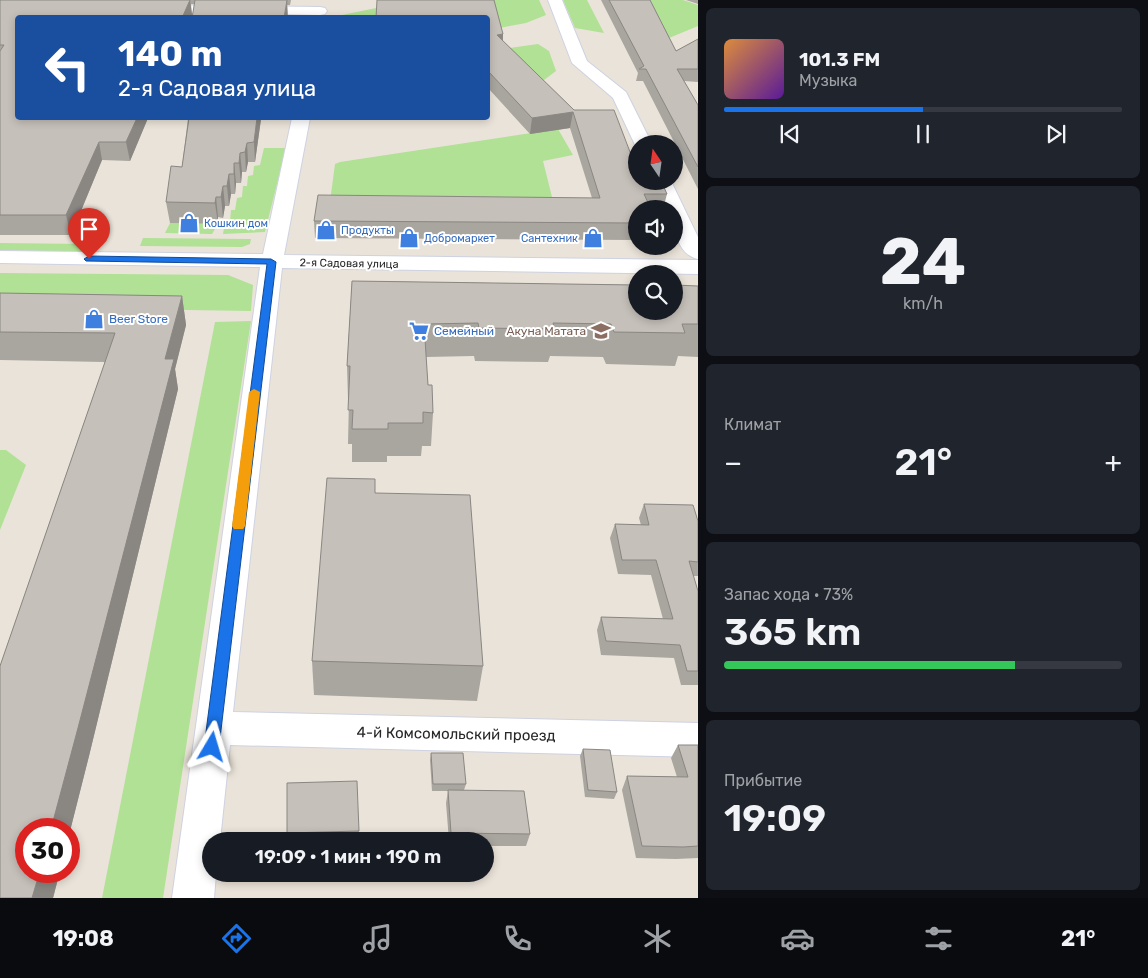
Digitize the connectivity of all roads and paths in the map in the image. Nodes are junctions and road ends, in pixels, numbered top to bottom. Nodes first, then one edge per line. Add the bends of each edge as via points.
1 (555, 0) edge
2 (136, 8) edge
3 (320, 9) edge
4 (301, 120) edge
5 (639, 135) edge
6 (665, 190) edge
7 (698, 253) edge
8 (0, 258) edge
9 (271, 262) junction
10 (698, 267) edge
11 (214, 728) junction
12 (698, 740) edge
13 (193, 898) edge

1 - 5 street via 580,63 620,96
2 - 3 street
4 - 9 street
6 - 7 street via 693,249
8 - 9 street, 2-я Садовая улица
9 - 10 street, 2-я Садовая улица
9 - 11 street
11 - 12 street, 4-й Комсомольский проезд
11 - 13 street

